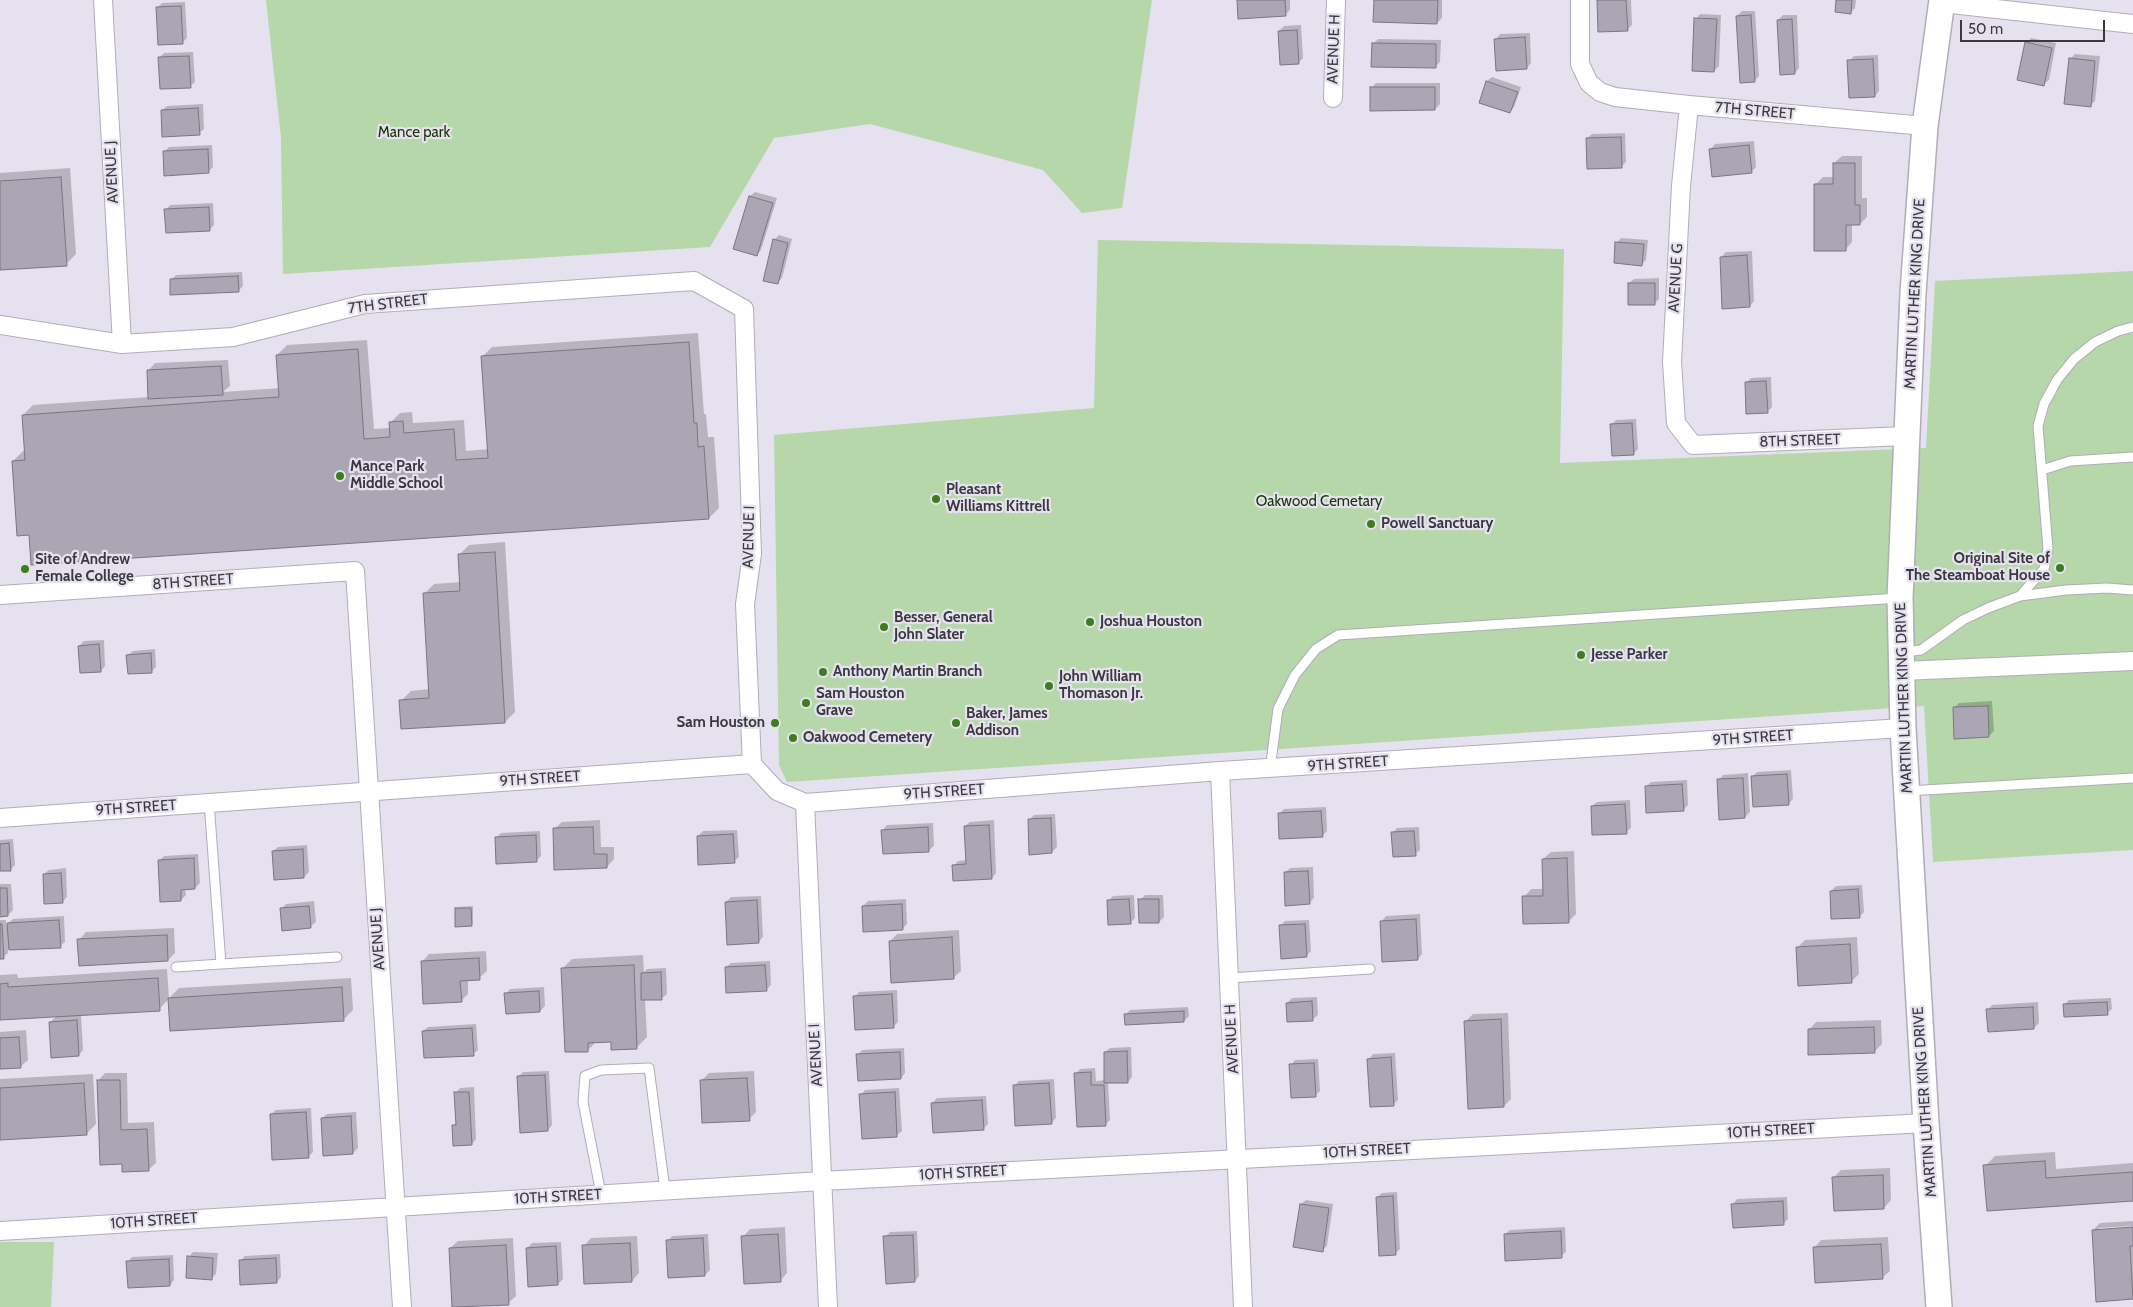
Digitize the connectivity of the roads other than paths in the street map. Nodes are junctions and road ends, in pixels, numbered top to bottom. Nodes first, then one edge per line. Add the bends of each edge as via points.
1 (102, 0) edge
2 (1336, 0) edge
3 (1580, 0) edge
4 (1942, 1) edge
5 (2133, 24) edge
6 (1333, 98) dead end
7 (1689, 105) junction
8 (1925, 126) junction
9 (744, 309) joint
10 (0, 325) edge
11 (2133, 327) edge
12 (122, 344) junction
13 (1906, 436) junction
14 (1693, 445) joint
15 (2133, 457) edge
16 (2042, 470) junction
17 (355, 571) joint
18 (2133, 590) edge
19 (0, 595) edge
20 (2020, 596) junction
21 (1900, 598) junction
22 (1902, 661) junction
23 (2133, 661) edge
24 (1903, 728) junction
25 (752, 764) junction
26 (1270, 769) junction
27 (1220, 771) junction
28 (2133, 778) edge
29 (368, 790) junction
30 (1907, 791) junction
31 (209, 802) junction
32 (805, 803) junction
33 (0, 818) edge
34 (337, 957) dead end
35 (221, 964) junction
36 (176, 967) dead end
37 (1370, 969) dead end
38 (1229, 978) junction
39 (1926, 1123) junction
40 (1237, 1158) junction
41 (822, 1181) junction
42 (665, 1190) junction
43 (601, 1194) junction
44 (395, 1206) junction
45 (0, 1231) edge
46 (402, 1307) edge
47 (828, 1307) edge
48 (1243, 1307) edge
49 (1940, 1307) edge

1 - 12 street, AVENUE J
2 - 6 street, AVENUE H
3 - 7 street, 7TH STREET via 1580,64 1589,83 1600,92 1615,97
4 - 5 street
4 - 8 street, MARTIN LUTHER KING DRIVE
7 - 8 street, 7TH STREET
7 - 14 street, AVENUE G via 1681,186 1672,362 1676,423
8 - 13 street, MARTIN LUTHER KING DRIVE
9 - 12 street, 7TH STREET via 694,281 365,304 233,337
9 - 25 street, AVENUE I via 752,554 745,604
10 - 12 street, 7TH STREET
11 - 16 lane via 2095,342 2074,358 2056,380 2038,426
13 - 14 street, 8TH STREET
13 - 21 street, MARTIN LUTHER KING DRIVE
15 - 16 lane via 2070,461
16 - 20 lane via 2048,549 2044,569
17 - 19 street, 8TH STREET
17 - 29 street, AVENUE J
18 - 20 lane via 2066,590
20 - 22 lane via 1963,620
21 - 22 street, MARTIN LUTHER KING DRIVE
21 - 26 lane via 1338,635 1316,650 1295,675 1278,709
22 - 23 street
22 - 24 street, MARTIN LUTHER KING DRIVE
24 - 26 street, 9TH STREET
24 - 30 street, MARTIN LUTHER KING DRIVE
25 - 29 street, 9TH STREET
25 - 32 street, 9TH STREET via 777,791
26 - 27 street, 9TH STREET
27 - 32 street, 9TH STREET
27 - 38 street, AVENUE H
28 - 30 lane
29 - 31 street, 9TH STREET
29 - 44 street, AVENUE J
30 - 39 street, MARTIN LUTHER KING DRIVE
31 - 33 street, 9TH STREET
31 - 35 lane
32 - 41 street, AVENUE I
34 - 35 lane
35 - 36 lane
37 - 38 lane
38 - 40 street, AVENUE H
39 - 40 street, 10TH STREET
39 - 49 street, MARTIN LUTHER KING DRIVE
40 - 41 street, 10TH STREET
40 - 48 street, AVENUE H
41 - 42 street, 10TH STREET
41 - 47 street, AVENUE I
42 - 43 street, 10TH STREET
42 - 43 lane via 649,1068 601,1070 585,1076 584,1102
43 - 44 street, 10TH STREET
44 - 45 street, 10TH STREET
44 - 46 street, AVENUE J

